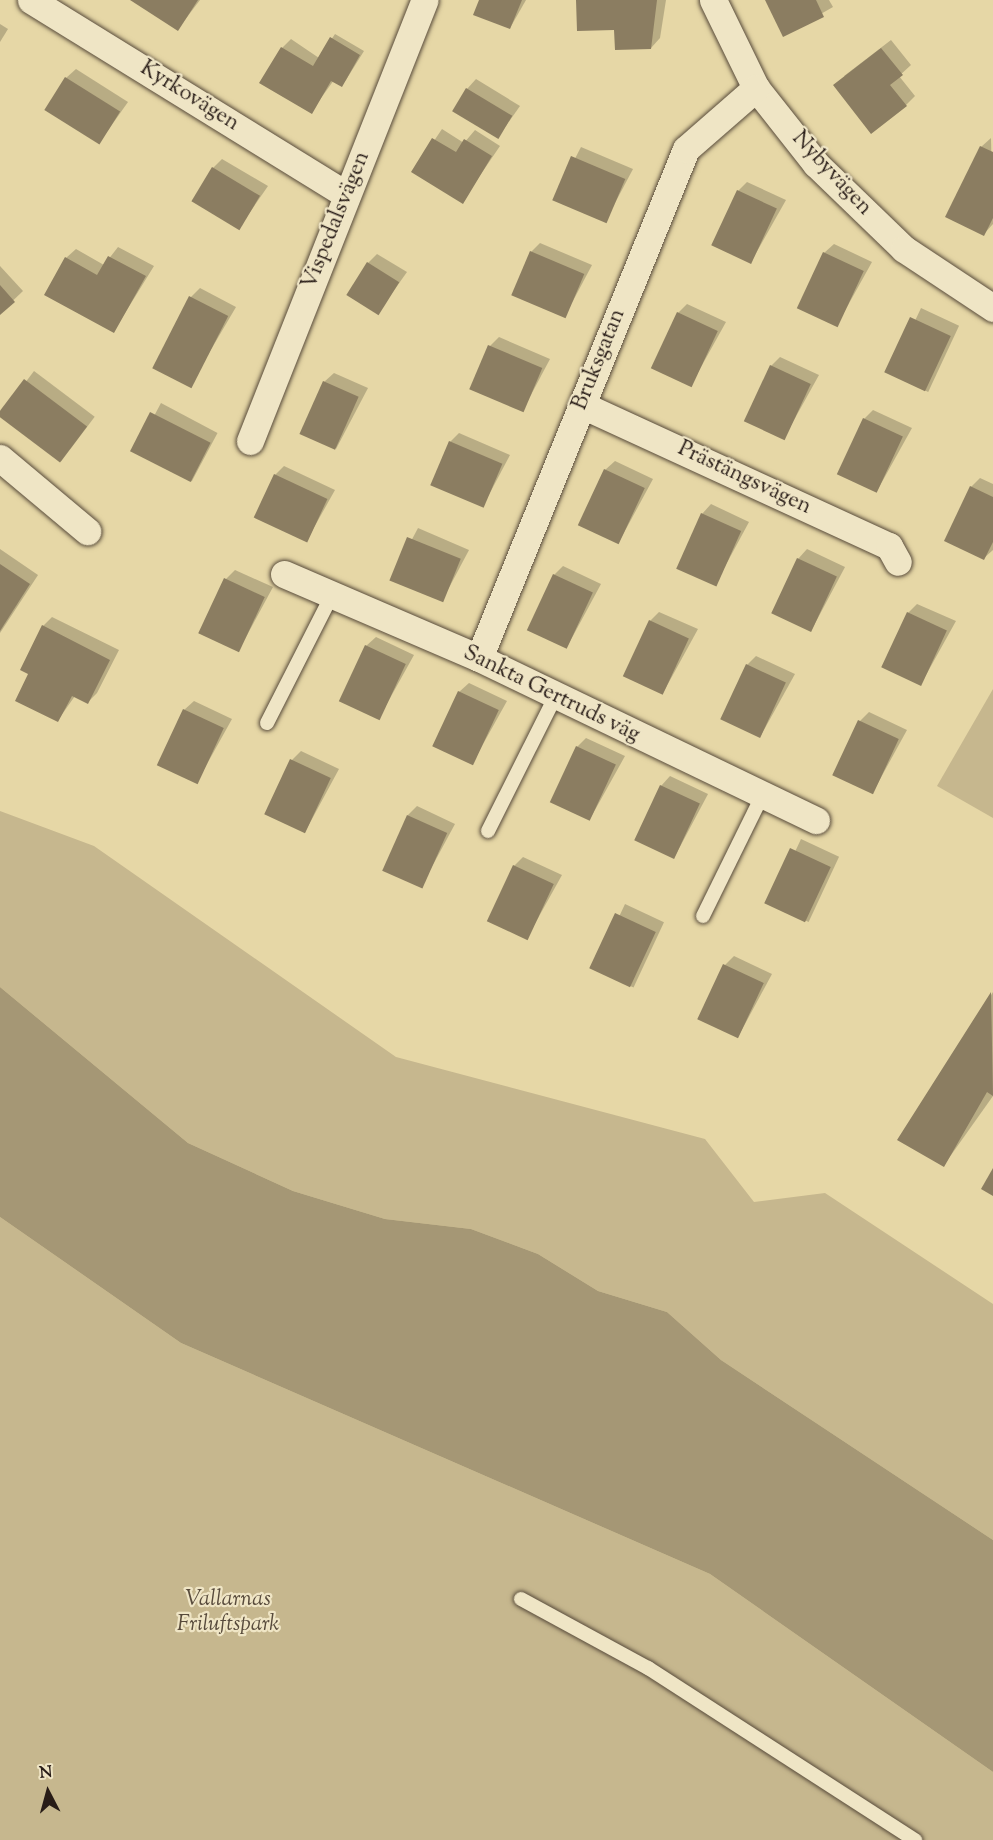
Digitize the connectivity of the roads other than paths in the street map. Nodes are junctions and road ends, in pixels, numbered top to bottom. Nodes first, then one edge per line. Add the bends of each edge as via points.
1 (31, 0) edge
2 (425, 0) edge
3 (713, 0) edge
4 (756, 88) junction
5 (347, 195) junction
6 (993, 308) edge
7 (582, 405) junction
8 (250, 441) dead end
9 (0, 459) edge
10 (87, 531) dead end
11 (898, 562) dead end
12 (284, 574) dead end
13 (332, 595) junction
14 (478, 658) junction
15 (555, 697) junction
16 (267, 723) dead end
17 (762, 796) junction
18 (816, 820) dead end
19 (488, 831) dead end
20 (703, 916) dead end
21 (521, 1599) dead end
22 (915, 1840) edge

1 - 5 street, Kyrkovägen
2 - 5 street, Vispedalsvägen
3 - 4 street, Nybyvägen
4 - 6 street, Nybyvägen via 816,164 904,249
4 - 7 street, Bruksgatan via 687,149
5 - 8 street, Vispedalsvägen
7 - 11 street, Prästängsvägen via 890,546
7 - 14 street, Bruksgatan
9 - 10 street
12 - 13 street, Sankta Gertruds väg
13 - 14 street, Sankta Gertruds väg
13 - 16 lane
14 - 15 street, Sankta Gertruds väg
15 - 17 street, Sankta Gertruds väg
15 - 19 lane
17 - 18 street, Sankta Gertruds väg
17 - 20 lane
21 - 22 lane via 648,1668

